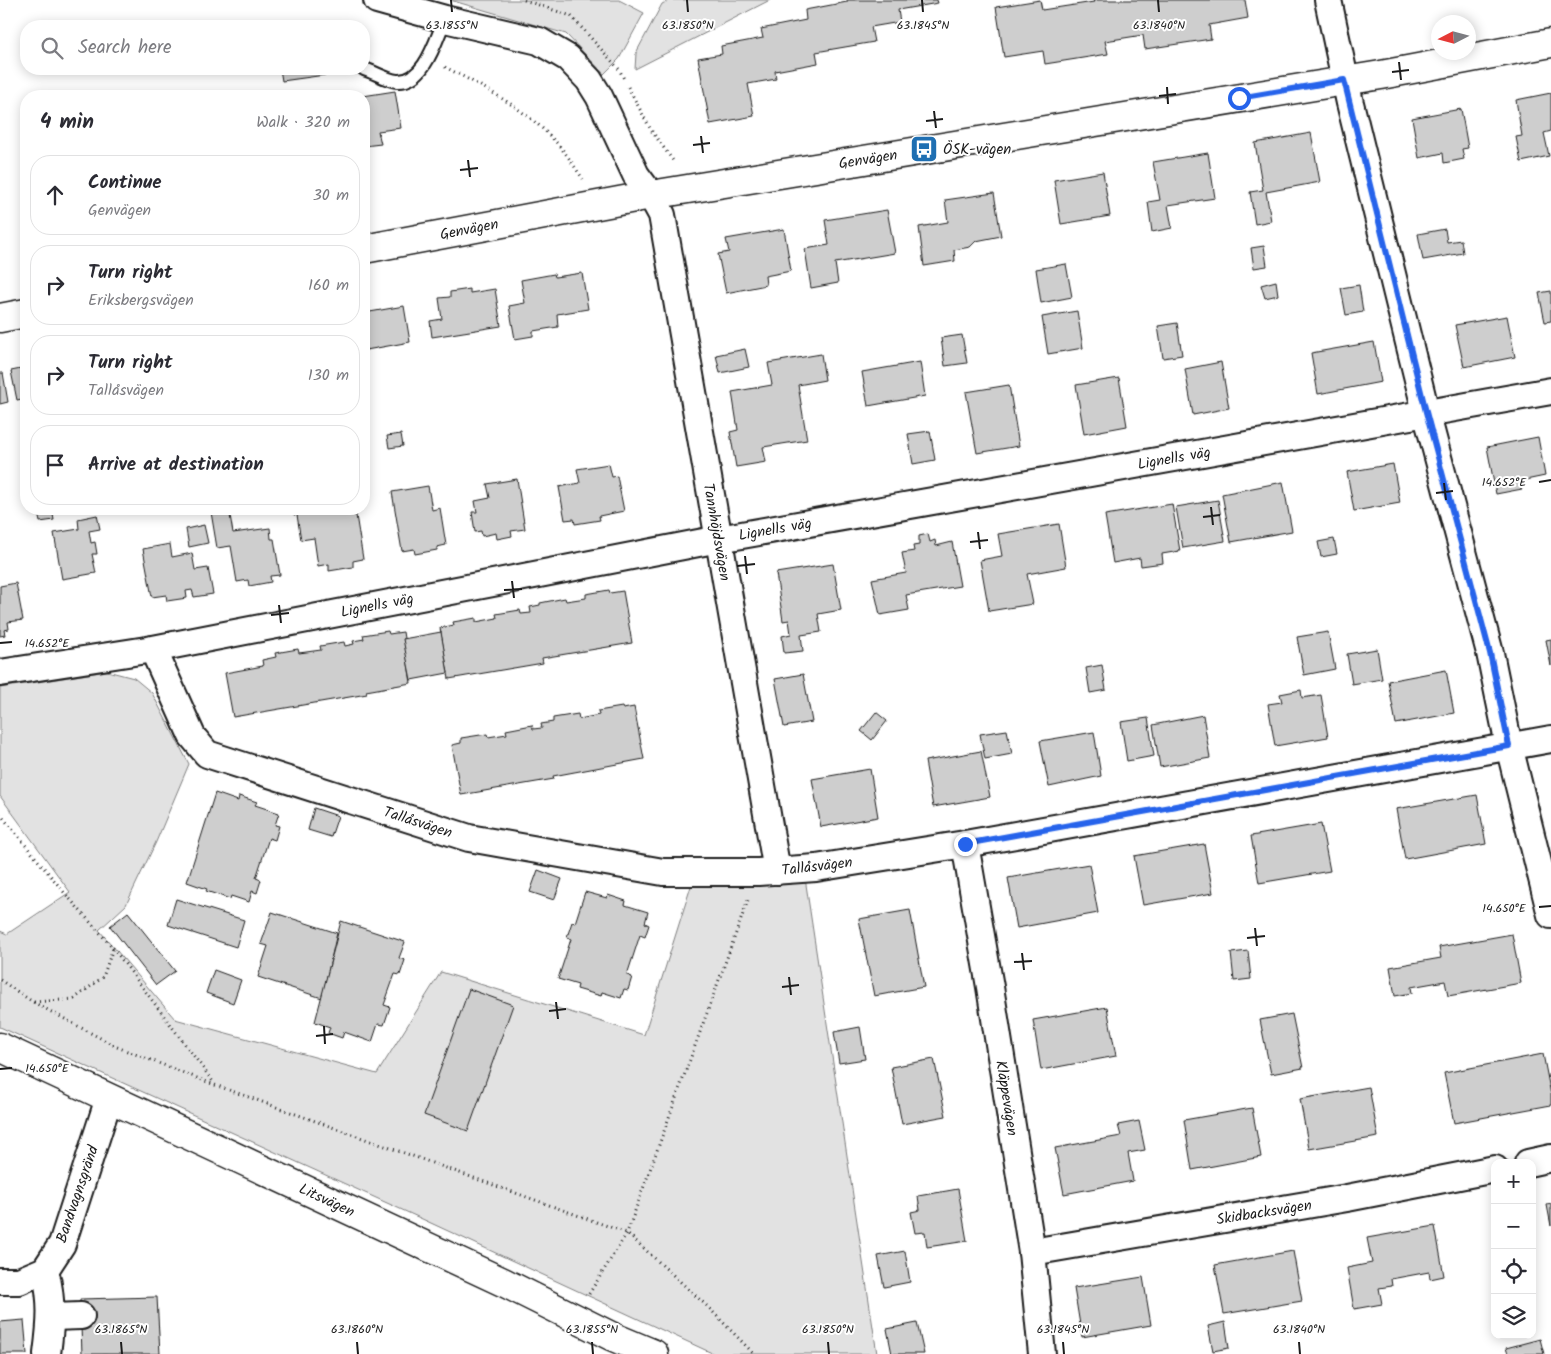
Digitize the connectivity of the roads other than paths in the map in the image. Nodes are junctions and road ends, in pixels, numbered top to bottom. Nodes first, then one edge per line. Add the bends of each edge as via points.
1 (377, 0) edge
2 (1328, 0) edge
3 (445, 19) junction
4 (1551, 44) edge
5 (370, 71) edge
6 (1344, 80) junction
7 (651, 195) junction
8 (370, 248) edge
9 (20, 313) edge
10 (0, 318) edge
11 (1551, 391) edge
12 (1426, 412) junction
13 (719, 539) junction
14 (153, 649) junction
15 (0, 673) edge
16 (1551, 739) edge
17 (1509, 746) junction
18 (965, 844) junction
19 (768, 872) junction
20 (1551, 915) edge
21 (0, 1047) edge
22 (109, 1098) junction
23 (1551, 1158) edge
24 (1536, 1161) edge
25 (1491, 1170) edge
26 (1032, 1252) junction
27 (45, 1270) junction
28 (0, 1281) edge
29 (81, 1316) dead end
30 (52, 1317) junction
31 (607, 1345) edge
32 (48, 1354) edge
33 (654, 1354) edge
34 (1042, 1354) edge

1 - 3 street
2 - 6 street
3 - 5 lane via 426,63 414,77 398,81
3 - 7 street via 539,41 568,58 599,96 636,175
4 - 6 street, Genvägen
6 - 7 street, Genvägen
6 - 12 street
7 - 8 street, Genvägen
7 - 13 street, Tannhöjdsvägen via 662,215
9 - 10 street
11 - 12 street, Lignells väg
12 - 13 street, Lignells väg
12 - 17 street via 1490,653
13 - 14 street, Lignells väg
13 - 19 street, Tannhöjdsvägen
14 - 15 street, Lignells väg
14 - 19 street, Tallåsvägen via 192,736 207,754 469,838 663,872
16 - 17 street, Tallåsvägen
17 - 18 street, Tallåsvägen
17 - 20 street
18 - 19 street, Tallåsvägen via 816,868
18 - 26 street, Kläppevägen
21 - 22 street, Litsvägen
22 - 27 street, Bandvagnsgränd via 62,1244
22 - 31 street, Litsvägen via 496,1279 574,1318
23 - 24 street
25 - 26 street, Skidbacksvägen
26 - 34 street, Kläppevägen
27 - 28 street via 19,1281
27 - 30 street
29 - 30 street
30 - 32 street
31 - 33 street, Litsvägen

